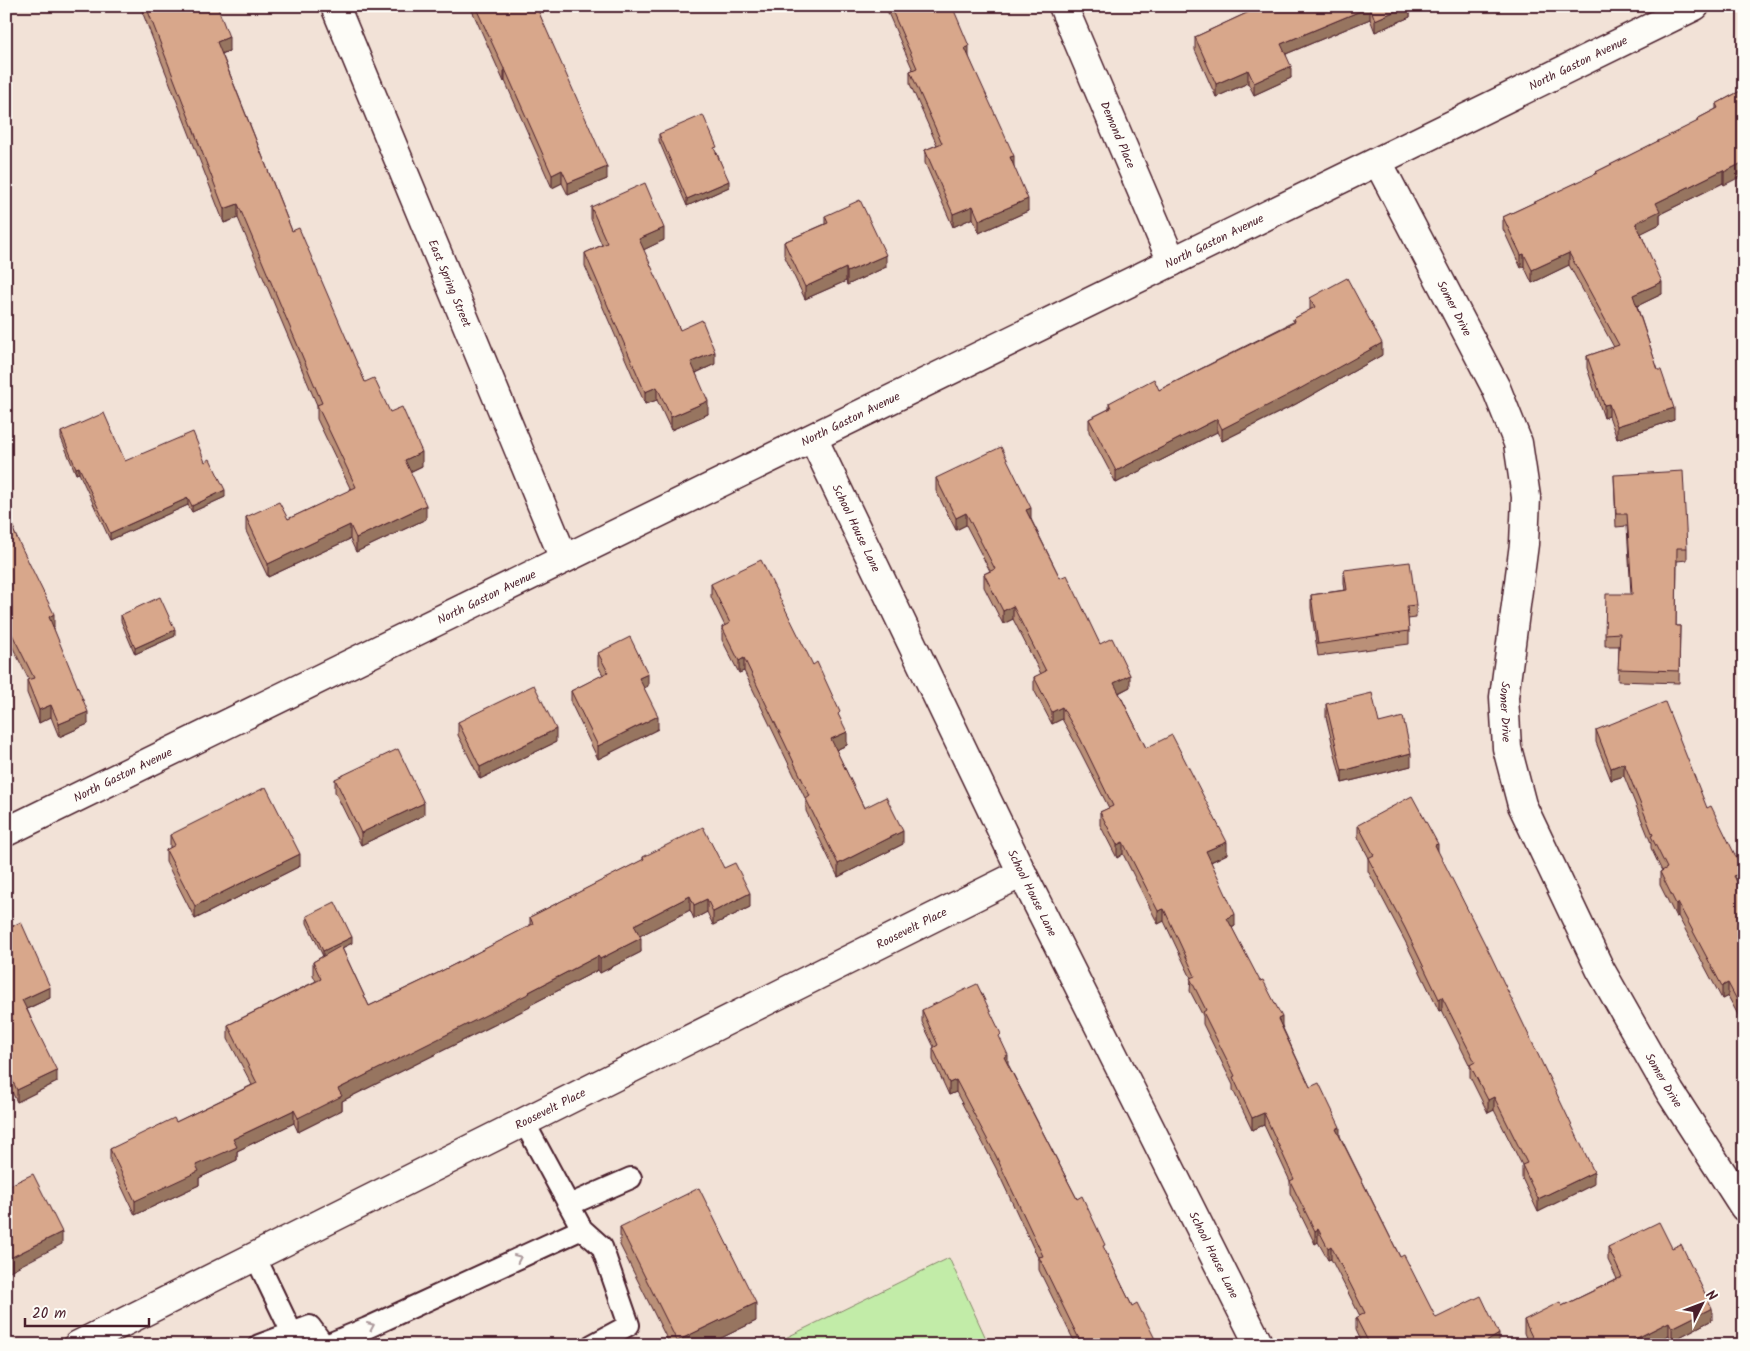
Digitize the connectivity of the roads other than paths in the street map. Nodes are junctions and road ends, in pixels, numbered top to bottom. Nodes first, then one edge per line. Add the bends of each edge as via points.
1 (335, 6) edge
2 (1063, 6) edge
3 (1695, 6) edge
4 (1378, 162) junction
5 (1172, 262) junction
6 (813, 438) junction
7 (564, 559) junction
8 (6, 832) edge
9 (1022, 873) junction
10 (524, 1122) junction
11 (631, 1178) dead end
12 (569, 1206) junction
13 (1744, 1207) edge
14 (582, 1229) junction
15 (255, 1256) junction
16 (292, 1333) junction
17 (85, 1343) edge
18 (259, 1345) edge
19 (325, 1345) edge
20 (592, 1345) edge
21 (1259, 1345) edge

1 - 7 street, East Spring Street
2 - 5 street, Demond Place
3 - 4 street, North Gaston Avenue
4 - 5 street, North Gaston Avenue
4 - 13 street, Somer Drive via 1496,388 1518,443 1526,497 1524,544 1504,697 1507,748 1522,805 1600,969 1670,1092
5 - 6 street, North Gaston Avenue
6 - 7 street, North Gaston Avenue
6 - 9 street, School House Lane
7 - 8 street, North Gaston Avenue
9 - 10 street, Roosevelt Place
9 - 21 street, School House Lane
10 - 12 lane
10 - 15 street, Roosevelt Place
11 - 12 lane
12 - 14 lane
19 -> 14 lane
14 - 20 lane via 602,1247 629,1325
15 - 16 lane
15 - 17 street, Roosevelt Place
16 - 18 lane
16 - 19 lane via 310,1326

